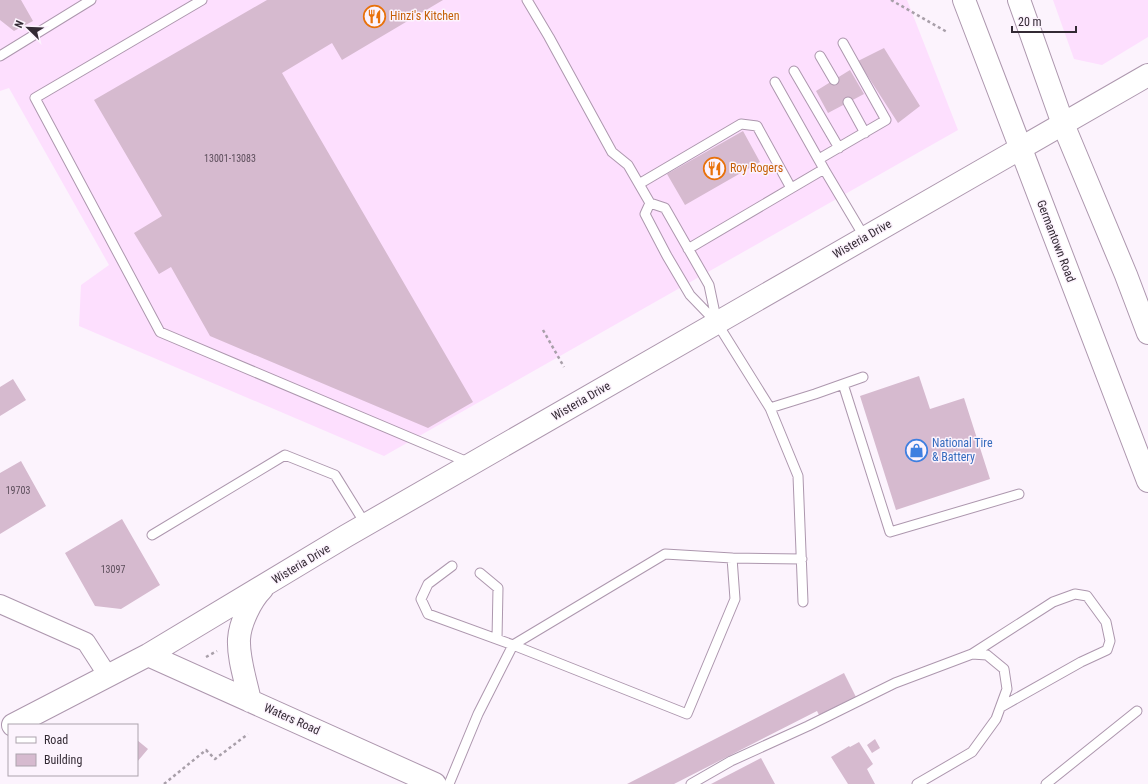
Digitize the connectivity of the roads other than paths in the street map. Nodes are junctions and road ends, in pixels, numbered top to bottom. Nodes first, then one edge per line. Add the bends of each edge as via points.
1 (91, 0) edge
2 (202, 0) edge
3 (527, 0) edge
4 (964, 0) edge
5 (1019, 0) edge
6 (843, 43) dead end
7 (0, 56) edge
8 (820, 56) dead end
9 (794, 71) dead end
10 (1148, 74) edge
11 (834, 80) dead end
12 (775, 82) dead end
13 (848, 102) dead end
14 (1063, 124) junction
15 (865, 133) junction
16 (839, 148) junction
17 (1021, 148) junction
18 (819, 159) junction
19 (824, 168) junction
20 (639, 184) junction
21 (791, 188) junction
22 (650, 203) junction
23 (865, 238) junction
24 (688, 249) junction
25 (717, 323) junction
26 (1148, 333) edge
27 (863, 376) dead end
28 (843, 384) junction
29 (770, 408) junction
30 (473, 464) junction
31 (1148, 481) edge
32 (1019, 494) dead end
33 (366, 525) junction
34 (152, 535) dead end
35 (732, 558) junction
36 (802, 559) junction
37 (452, 566) dead end
38 (480, 573) dead end
39 (264, 586) junction
40 (803, 602) dead end
41 (0, 604) edge
42 (498, 639) junction
43 (513, 645) junction
44 (972, 654) junction
45 (148, 655) junction
46 (108, 676) junction
47 (250, 701) junction
48 (1001, 707) junction
49 (1137, 711) dead end
50 (16, 724) edge
51 (435, 784) edge
52 (449, 784) edge
53 (691, 784) edge
54 (917, 784) edge
55 (1046, 784) edge

1 - 7 lane
2 - 30 lane via 35,98 160,332
3 - 20 lane via 612,152 628,164
4 - 17 street, Germantown Road
5 - 14 street
6 - 15 lane via 886,120
8 - 11 lane
9 - 16 lane
10 - 14 street, Wisteria Drive
12 - 18 lane
13 - 15 lane
14 - 17 street, Wisteria Drive
14 - 26 street
15 - 16 lane
16 - 18 lane
17 - 23 street, Wisteria Drive
17 - 31 street, Germantown Road
18 - 19 lane
19 - 21 lane
19 - 23 lane
20 - 21 lane via 742,124 757,126
20 - 22 lane
21 - 24 lane
22 - 24 lane via 665,208
22 - 25 lane via 645,214 667,256 690,295
23 - 25 street, Wisteria Drive
24 - 25 lane via 709,285
25 - 29 lane
25 - 30 street, Wisteria Drive
27 - 28 lane
28 - 29 lane
28 - 32 lane via 890,532
29 - 36 lane via 798,476
30 - 33 street, Wisteria Drive
33 - 34 lane via 336,475 285,455
33 - 39 street, Wisteria Drive
35 - 36 lane
35 - 43 lane via 665,554
35 - 43 lane via 734,599 687,714
36 - 40 lane
37 - 42 lane via 428,584 422,599 428,614
38 - 42 lane via 498,588
39 - 45 street, Wisteria Drive
39 - 47 street via 254,597 239,639
41 - 46 street via 86,642
42 - 43 lane
43 - 52 lane via 478,714
44 - 48 lane via 987,655 1004,669 1007,690
44 - 48 lane via 1053,602 1076,594 1087,596 1106,622 1110,641 1107,650
44 - 53 lane via 895,684 731,761
45 - 46 street, Wisteria Drive
45 - 47 street, Waters Road
46 - 50 street, Wisteria Drive
47 - 51 street, Waters Road
48 - 54 lane via 996,719 972,752
49 - 55 lane

